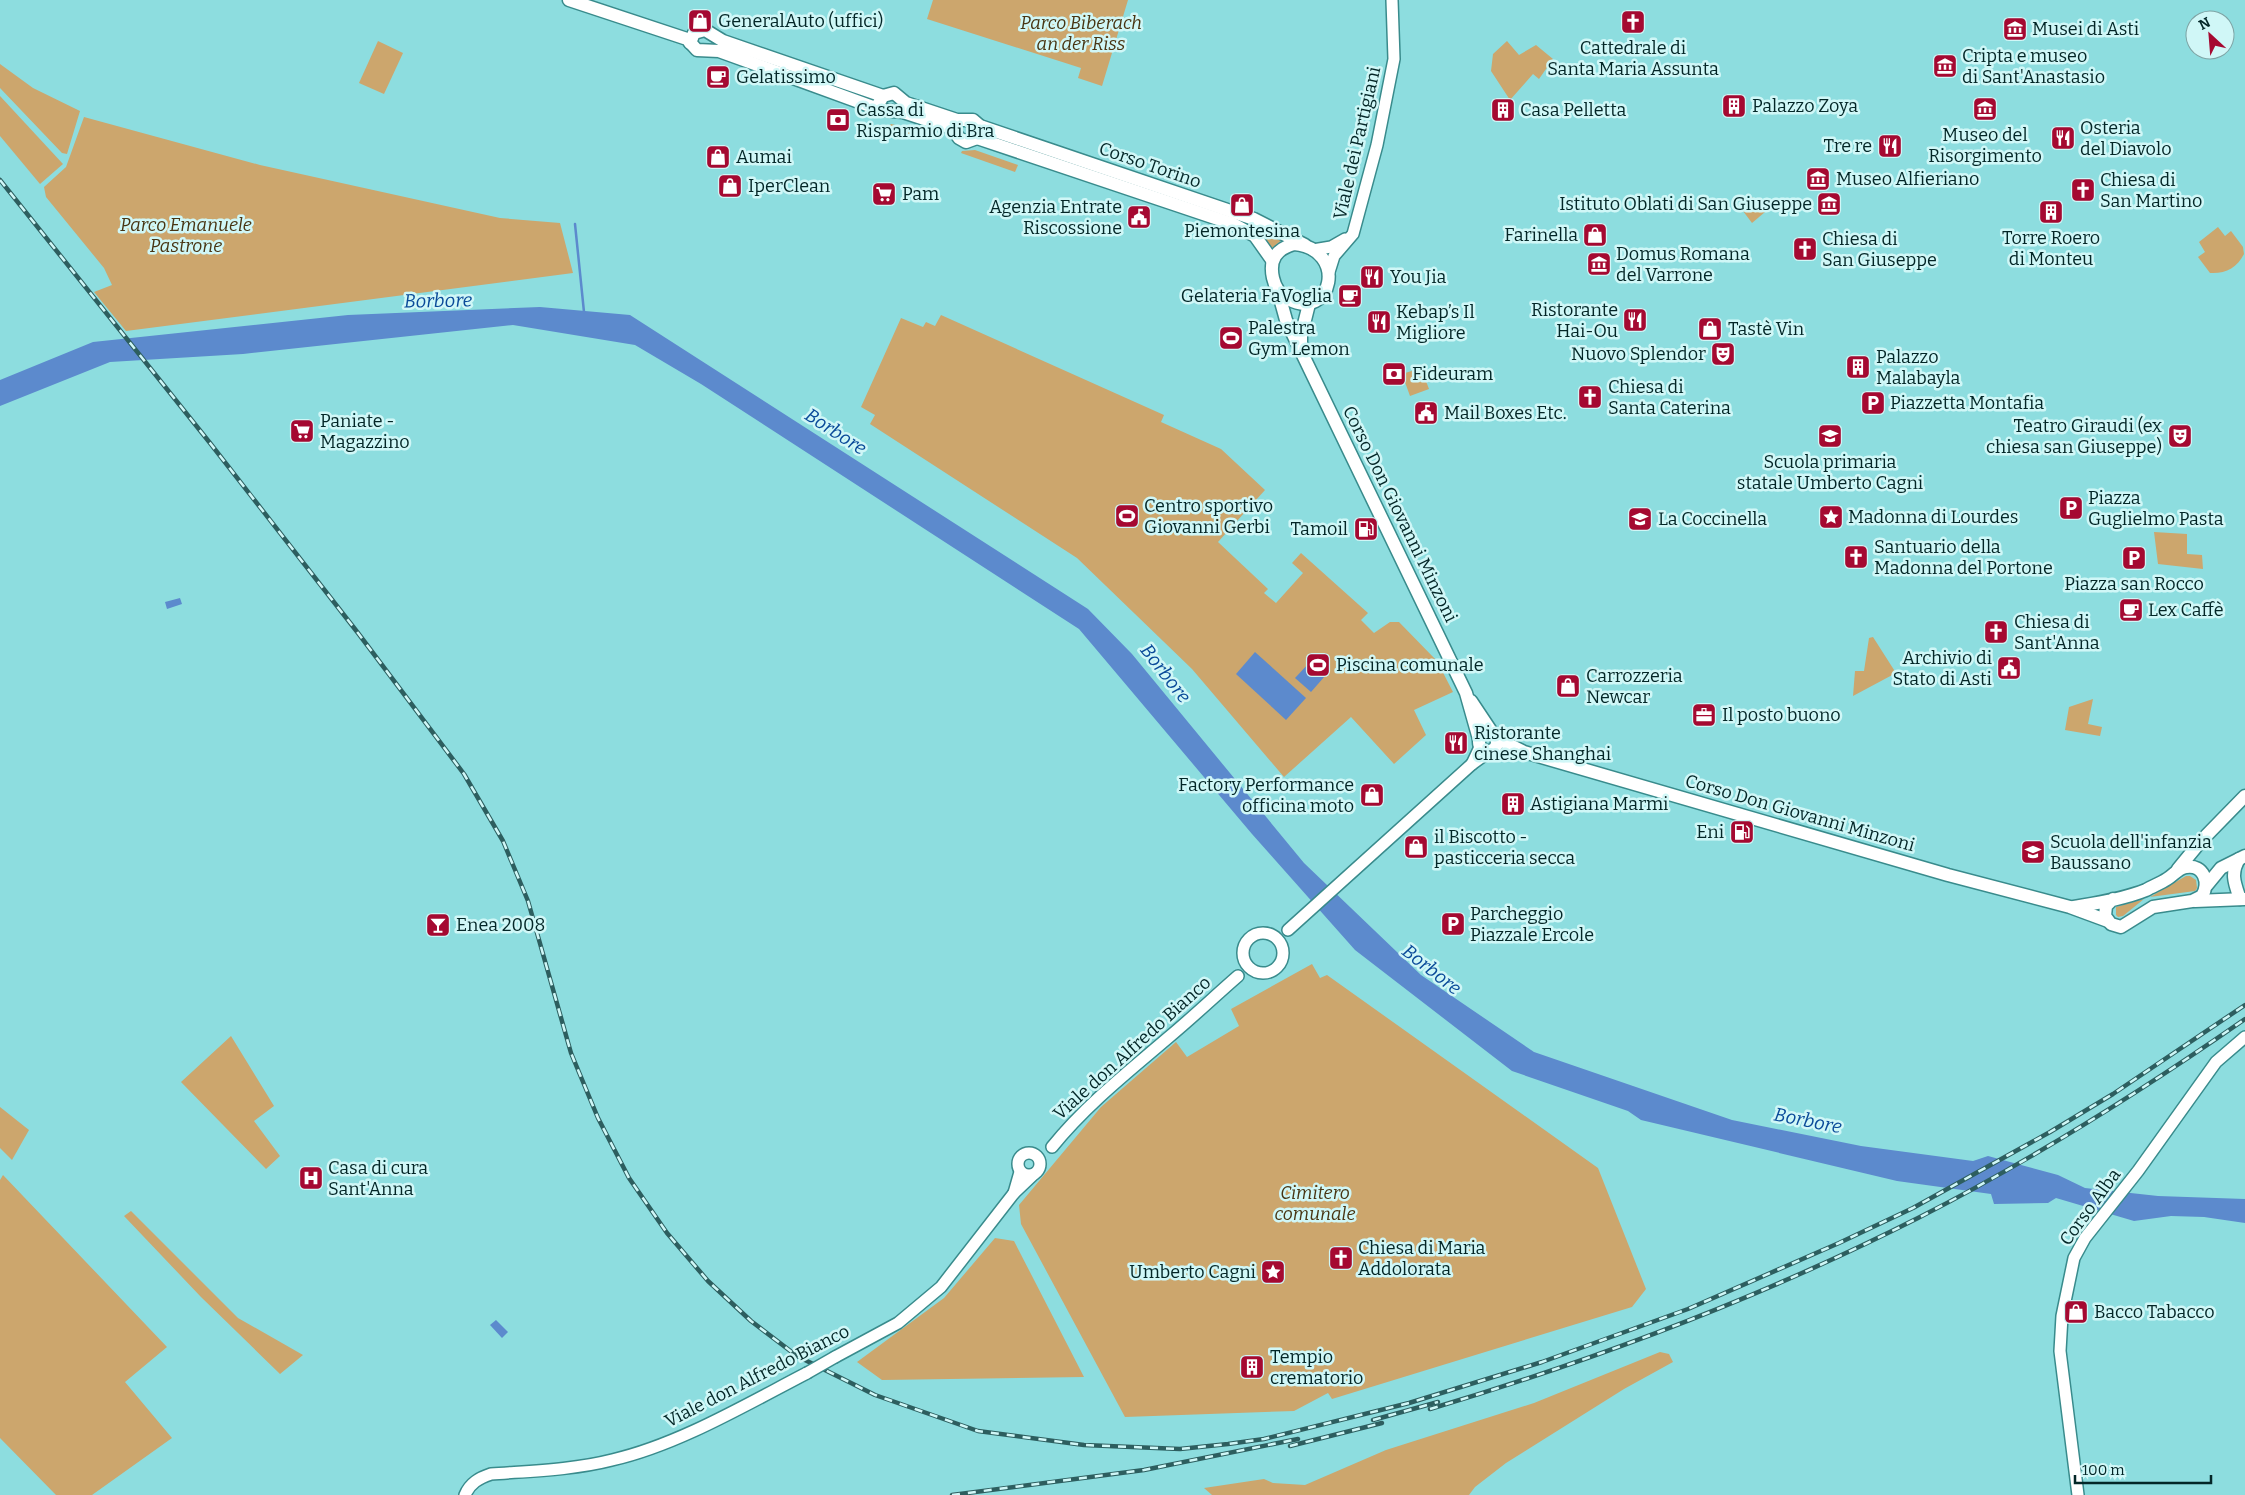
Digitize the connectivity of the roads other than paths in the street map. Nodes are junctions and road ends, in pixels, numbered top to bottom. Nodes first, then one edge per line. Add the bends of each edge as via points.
1 (569, 0) edge
2 (596, 0) edge
3 (1392, 0) edge
4 (692, 38) junction
5 (882, 96) junction
6 (880, 110) junction
7 (980, 126) junction
8 (976, 138) junction
9 (1353, 234) junction
10 (1309, 248) junction
11 (1272, 260) junction
12 (1329, 272) junction
13 (1278, 291) junction
14 (1309, 304) junction
15 (1301, 351) junction
16 (1489, 743) junction
17 (2245, 796) edge
18 (2243, 857) edge
19 (2222, 868) junction
20 (2197, 869) junction
21 (2178, 870) junction
22 (2207, 886) junction
23 (2113, 899) junction
24 (2243, 899) edge
25 (2192, 901) junction
26 (2070, 907) junction
27 (2108, 921) junction
28 (1289, 928) junction
29 (1274, 935) junction
30 (1282, 944) junction
31 (1244, 962) junction
32 (1252, 971) junction
33 (1238, 976) junction
34 (2245, 1037) edge
35 (1052, 1148) junction
36 (1032, 1153) junction
37 (1037, 1169) junction
38 (1020, 1172) junction
39 (1014, 1192) junction
40 (465, 1495) edge
41 (2078, 1495) edge

1 - 4 main road, Corso Torino via 686,39
2 - 4 main road, Corso Torino
3 - 9 street, Viale dei Partigiani via 1394,59 1377,145
4 - 5 main road, Corso Torino via 705,30 723,41
4 - 6 main road, Corso Torino via 697,50 719,51
5 - 6 main road
5 - 7 main road, Corso Torino via 894,93 906,103 956,120 972,120
6 - 8 main road, Corso Torino via 902,112 952,128 966,142
7 - 8 main road
7 - 10 main road, Corso Torino via 1254,219
8 - 11 main road, Corso Torino via 1233,224 1255,236
9 - 10 street, Viale dei Partigiani via 1330,247
9 - 12 street, Viale dei Partigiani via 1334,256
10 - 11 main road via 1286,246
10 - 12 main road via 1320,255
11 - 13 main road via 1271,269
12 - 14 main road via 1326,290
13 - 14 main road via 1293,302
13 - 15 main road, Corso Don Giovanni Minzoni via 1286,320
14 - 15 main road via 1301,336
15 - 16 main road, Corso Don Giovanni Minzoni
16 - 26 main road, Corso Don Giovanni Minzoni
16 - 28 street via 1472,764
17 - 21 main road
18 - 19 main road
18 - 24 main road via 2234,867 2233,879
19 - 20 main road
19 - 22 main road
20 - 21 main road via 2190,866
20 - 22 main road via 2204,874
21 - 23 main road, Corso Don Giovanni Minzoni via 2145,890
22 - 25 main road via 2202,896
23 - 26 main road, Corso Don Giovanni Minzoni
23 - 27 main road via 2106,906
24 - 25 main road
25 - 27 main road, Corso Don Giovanni Minzoni via 2153,907 2121,927
26 - 27 main road, Corso Don Giovanni Minzoni
28 - 29 street
28 - 30 street
29 - 30 street
29 - 31 street via 1262,932 1250,937 1243,948
30 - 32 street via 1283,956 1278,968 1266,973
31 - 32 street
31 - 33 street, Viale don Alfredo Bianco
32 - 33 street, Viale don Alfredo Bianco
33 - 35 street, Viale don Alfredo Bianco via 1101,1094
34 - 41 street, Corso Alba via 2216,1062 2074,1258 2061,1332 2060,1365
35 - 36 street, Viale don Alfredo Bianco
35 - 37 street, Viale don Alfredo Bianco
36 - 37 street via 1040,1160
36 - 38 street via 1024,1153 1019,1158
37 - 38 street via 1027,1175
37 - 39 street, Viale don Alfredo Bianco
38 - 39 street, Viale don Alfredo Bianco
39 - 40 street, Viale don Alfredo Bianco, bridge via 941,1286 898,1323 704,1426 644,1450 579,1466 490,1474 468,1488

